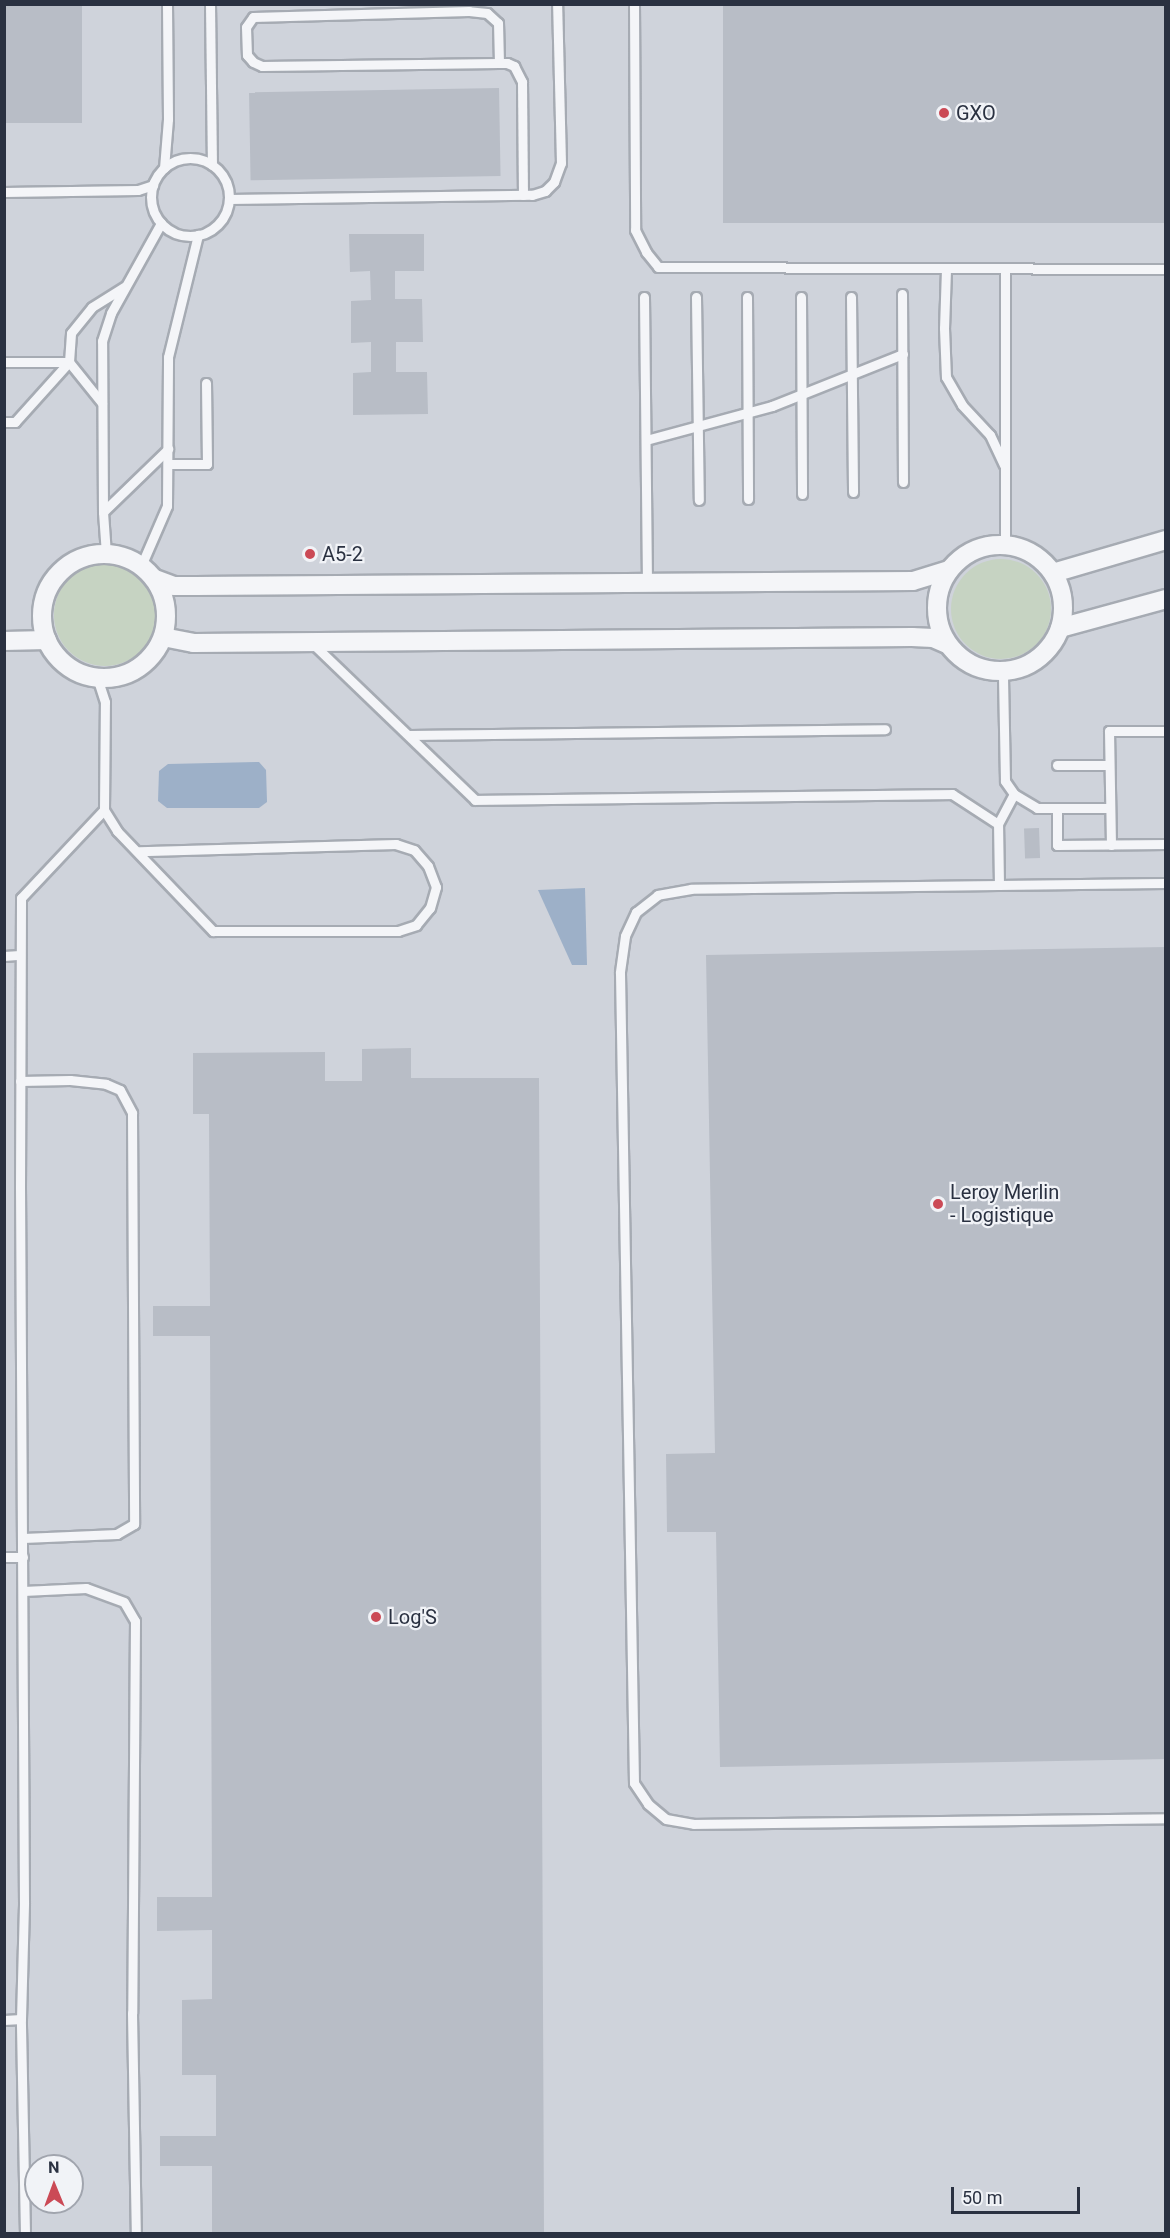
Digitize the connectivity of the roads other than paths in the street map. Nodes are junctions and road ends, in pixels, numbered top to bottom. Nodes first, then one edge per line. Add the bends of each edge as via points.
1 (167, 4) edge
2 (210, 4) edge
3 (557, 4) edge
4 (634, 4) edge
5 (499, 63) junction
6 (212, 165) junction
7 (164, 168) junction
8 (153, 185) junction
9 (4, 192) edge
10 (523, 195) junction
11 (229, 199) junction
12 (161, 223) junction
13 (198, 235) junction
14 (946, 269) junction
15 (1166, 269) edge
16 (1005, 270) junction
17 (125, 286) junction
18 (902, 294) dead end
19 (644, 297) dead end
20 (696, 297) dead end
21 (747, 297) dead end
22 (801, 297) dead end
23 (851, 297) dead end
24 (903, 354) junction
25 (69, 362) junction
26 (4, 363) edge
27 (852, 375) junction
28 (206, 383) dead end
29 (802, 395) junction
30 (102, 403) junction
31 (750, 413) junction
32 (4, 422) edge
33 (698, 426) junction
34 (645, 440) junction
35 (168, 449) junction
36 (168, 464) junction
37 (1005, 467) junction
38 (903, 482) dead end
39 (853, 492) dead end
40 (802, 495) dead end
41 (748, 499) dead end
42 (699, 500) dead end
43 (103, 512) junction
44 (1166, 540) edge
45 (1005, 545) junction
46 (106, 554) junction
47 (141, 566) junction
48 (949, 570) junction
49 (1053, 573) junction
50 (155, 579) junction
51 (647, 584) junction
52 (1166, 599) edge
53 (1060, 628) junction
54 (163, 637) junction
55 (47, 640) junction
56 (4, 641) edge
57 (310, 641) junction
58 (947, 644) junction
59 (1003, 672) junction
60 (97, 678) junction
61 (885, 729) dead end
62 (1166, 731) edge
63 (410, 735) junction
64 (1057, 765) dead end
65 (1109, 765) junction
66 (1014, 794) junction
67 (1057, 808) junction
68 (1110, 808) junction
69 (104, 810) junction
70 (998, 824) junction
71 (1166, 844) edge
72 (1111, 845) junction
73 (139, 851) junction
74 (1166, 883) edge
75 (999, 885) junction
76 (20, 955) junction
77 (4, 956) edge
78 (20, 1081) junction
79 (23, 1538) junction
80 (4, 1557) edge
81 (23, 1557) junction
82 (23, 1592) junction
83 (1166, 1818) edge
84 (21, 2019) junction
85 (4, 2020) edge
86 (24, 2234) edge
87 (136, 2234) edge

1 - 7 lane via 168,119
2 - 6 lane
3 - 10 lane via 561,163 554,182 545,191
4 - 14 lane via 635,230 658,267
5 - 5 lane via 262,66 247,55 246,27 253,17 487,13 498,23
5 - 10 lane via 514,66 522,82
6 - 7 lane via 182,159
6 - 11 lane via 225,180
7 - 8 lane
8 - 9 lane via 138,190
8 - 12 lane via 152,205
10 - 11 lane
11 - 13 lane via 216,226
12 - 13 lane via 178,234
12 - 17 lane
13 - 35 lane via 168,357
14 - 16 lane
14 - 37 lane via 946,377 962,405 990,435
15 - 16 lane
16 - 37 lane
17 - 25 lane via 92,307 71,333
17 - 30 lane via 102,341
18 - 24 lane
19 - 34 lane
20 - 33 lane
21 - 31 lane
22 - 29 lane
23 - 27 lane
24 - 27 lane
24 - 38 lane
25 - 26 lane
25 - 30 lane
25 - 32 lane via 15,422
27 - 29 lane
27 - 39 lane
28 - 36 lane via 207,464
29 - 31 lane
29 - 40 lane
30 - 43 lane
31 - 33 lane
31 - 41 lane
33 - 34 lane
33 - 42 lane
34 - 51 lane
35 - 36 lane
35 - 43 lane
36 - 47 lane via 167,506
37 - 45 lane
43 - 46 lane
44 - 49 street
45 - 48 street via 984,547 964,556
45 - 49 street via 1032,554
46 - 47 street via 125,557
46 - 55 street via 86,556 67,566 53,581 44,599 42,620
47 - 50 street
48 - 51 street via 913,581
48 - 58 street via 936,606
49 - 53 street via 1061,590
50 - 51 street via 174,586
50 - 54 street via 164,597 167,617
52 - 53 street
53 - 59 street via 1052,645 1038,659
54 - 57 street via 194,643
54 - 60 street via 153,655 137,669
55 - 56 street
55 - 60 street via 58,658 76,671
57 - 58 street via 912,637 933,638
57 - 63 lane
58 - 59 street via 971,665
59 - 66 lane via 1005,781
60 - 69 lane via 105,702
61 - 63 lane
62 - 65 lane via 1109,731
63 - 70 lane via 475,800 952,794
64 - 65 lane
65 - 68 lane
66 - 67 lane via 1037,808
66 - 70 lane
67 - 68 lane
67 - 72 lane via 1057,845
68 - 72 lane
69 - 73 lane via 117,831
69 - 76 lane via 21,898
70 - 75 lane
71 - 72 lane
73 - 73 lane via 213,931 398,931 416,925 430,908 436,887 429,866 414,850 396,844
74 - 75 lane
75 - 83 lane via 691,889 658,895 636,912 625,936 620,973 634,1783 666,1819 694,1824
76 - 77 lane
76 - 78 lane
78 - 79 lane
78 - 79 lane via 106,1084 120,1090 132,1113 134,1524 117,1534
79 - 81 lane
80 - 81 lane
81 - 82 lane
82 - 84 lane
82 - 87 lane via 86,1588 124,1602 135,1621 132,2013
84 - 85 lane
84 - 86 lane

